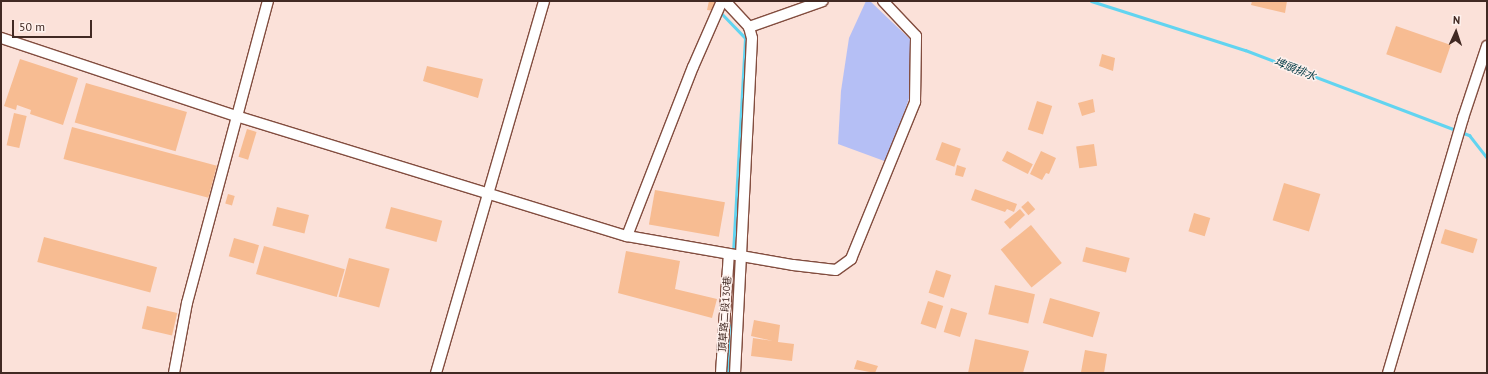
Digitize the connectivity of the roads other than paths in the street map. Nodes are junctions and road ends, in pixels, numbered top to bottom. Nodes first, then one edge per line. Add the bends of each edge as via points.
1 (268, 1) edge
2 (544, 1) edge
3 (723, 1) edge
4 (823, 1) edge
5 (883, 1) edge
6 (749, 27) junction
7 (1, 38) edge
8 (1487, 46) edge
9 (236, 116) junction
10 (486, 192) junction
11 (627, 236) junction
12 (734, 255) junction
13 (174, 373) edge
14 (436, 373) edge
15 (720, 373) edge
16 (735, 373) edge
17 (1388, 373) edge

1 - 9 street
2 - 10 street
3 - 6 street
3 - 11 street
4 - 6 street
5 - 12 street via 916,36 914,102 851,259 836,270
6 - 12 street via 752,38
7 - 9 street
8 - 17 street via 1463,118
9 - 10 street
9 - 13 street via 187,303
10 - 11 street
10 - 14 street
11 - 12 street
12 - 15 street, 頂草路二段130巷
12 - 16 street

